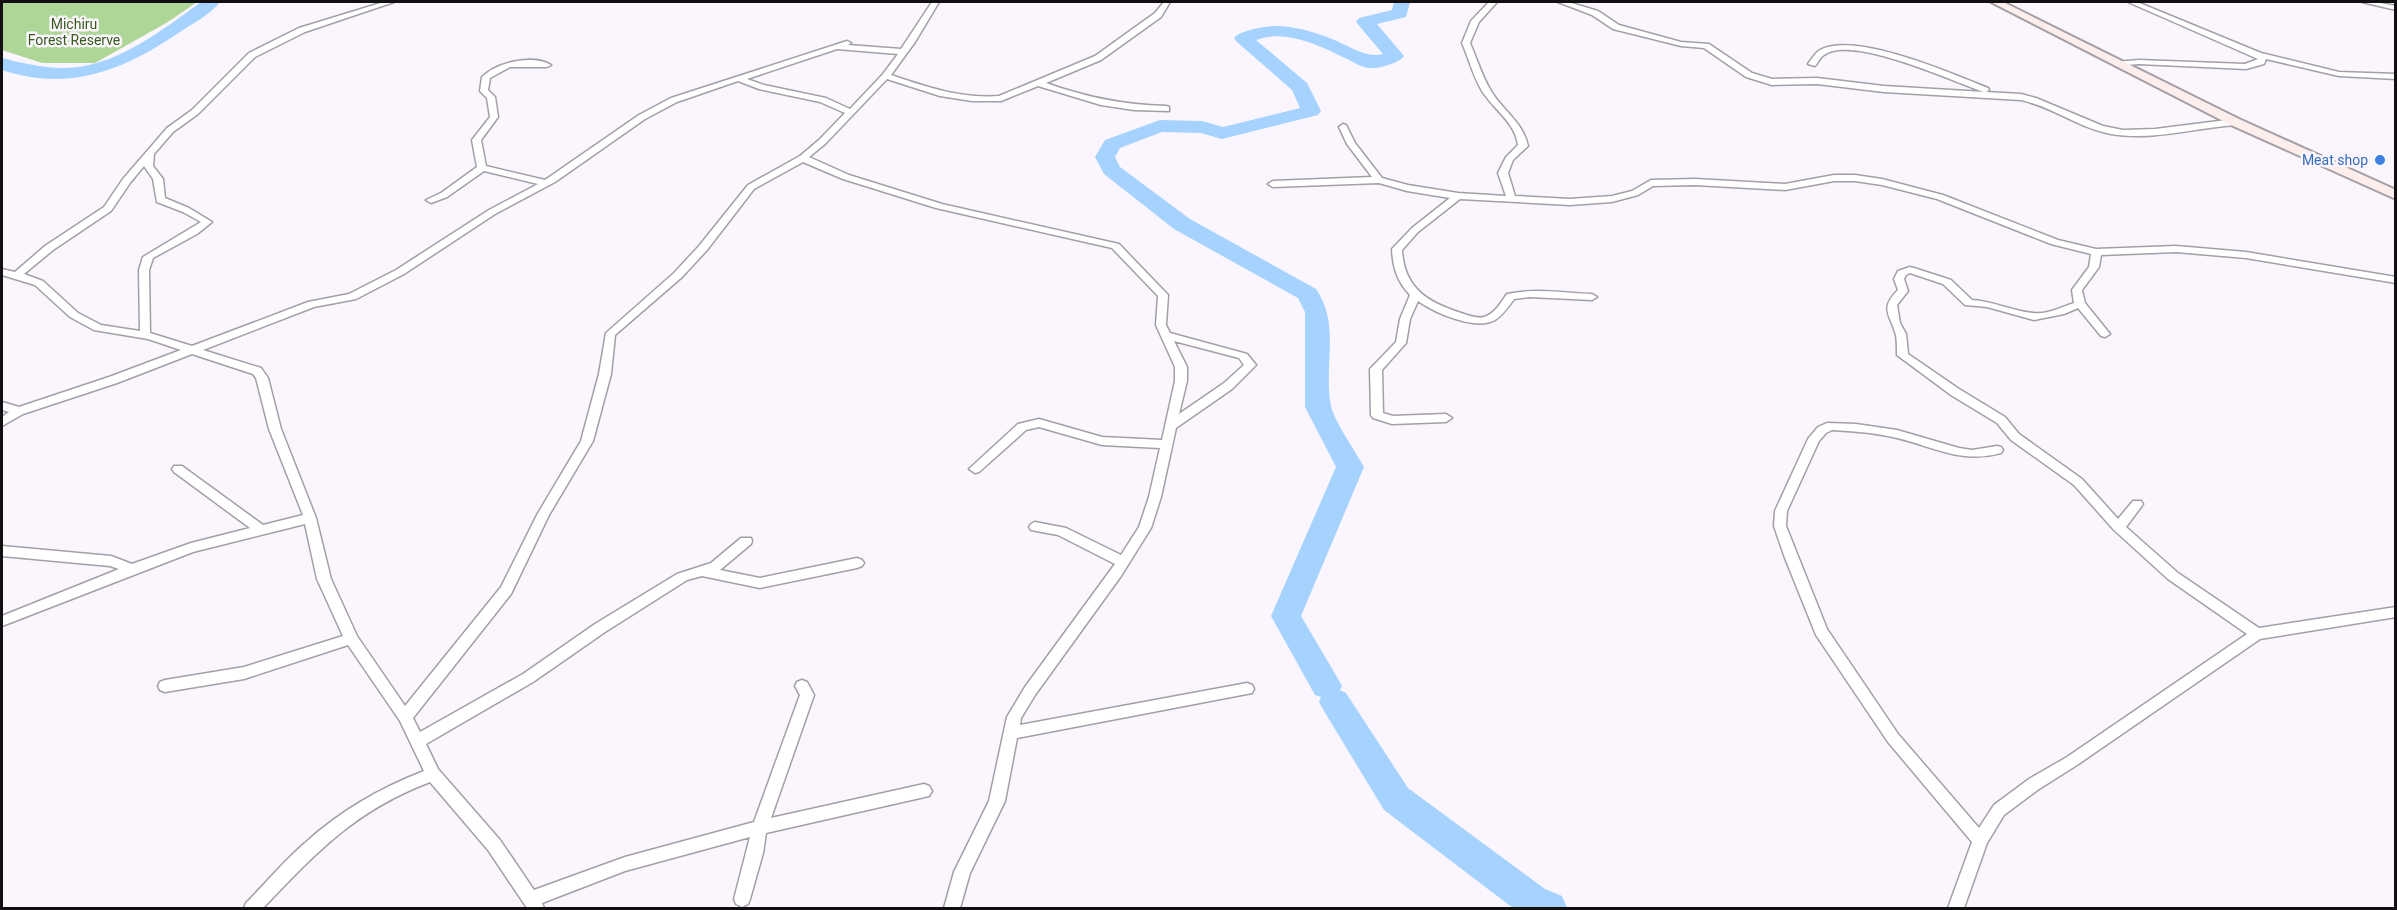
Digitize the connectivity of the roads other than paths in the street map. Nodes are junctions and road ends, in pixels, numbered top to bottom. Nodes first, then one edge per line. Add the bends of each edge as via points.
1 (390, 2) edge
2 (935, 2) edge
3 (1167, 2) edge
4 (1490, 2) edge
5 (1562, 2) edge
6 (1995, 2) edge
7 (2132, 2) edge
8 (2366, 2) edge
9 (2396, 8) edge
10 (847, 43) dead end
11 (834, 47) junction
12 (903, 52) junction
13 (2258, 55) junction
14 (1812, 64) dead end
15 (2118, 64) junction
16 (547, 65) dead end
17 (886, 76) junction
18 (2396, 77) edge
19 (740, 78) junction
20 (1039, 83) junction
21 (1994, 94) junction
22 (1166, 109) dead end
23 (850, 112) junction
24 (2235, 122) junction
25 (1343, 127) dead end
26 (150, 153) junction
27 (803, 158) junction
28 (482, 168) junction
29 (1379, 180) junction
30 (546, 183) junction
31 (1273, 184) dead end
32 (2396, 195) edge
33 (1458, 196) junction
34 (431, 200) dead end
35 (1512, 200) junction
36 (2096, 252) junction
37 (2, 272) edge
38 (16, 274) junction
39 (2396, 280) edge
40 (1415, 296) junction
41 (1592, 297) dead end
42 (2080, 304) junction
43 (2105, 334) dead end
44 (1165, 335) junction
45 (145, 336) junction
46 (194, 350) junction
47 (2, 406) edge
48 (19, 411) junction
49 (1446, 418) dead end
50 (2, 422) edge
51 (1172, 425) junction
52 (1168, 444) junction
53 (1997, 450) dead end
54 (178, 469) dead end
55 (975, 469) dead end
56 (2137, 504) dead end
57 (310, 518) junction
58 (1035, 527) dead end
59 (2118, 527) junction
60 (261, 530) junction
61 (746, 541) dead end
62 (2, 551) edge
63 (1123, 562) junction
64 (857, 563) dead end
65 (132, 569) junction
66 (703, 571) junction
67 (2396, 612) edge
68 (2, 621) edge
69 (2257, 634) junction
70 (351, 639) junction
71 (165, 686) dead end
72 (802, 686) dead end
73 (1247, 689) dead end
74 (405, 717) junction
75 (1011, 733) junction
76 (416, 742) junction
77 (433, 774) junction
78 (924, 790) dead end
79 (759, 829) junction
80 (1980, 840) junction
81 (742, 899) dead end
82 (533, 904) edge
83 (252, 909) edge
84 (952, 909) edge
85 (1956, 909) edge

1 - 26 street via 302,30 252,55
2 - 12 street
3 - 20 street via 1158,15 1098,58
4 - 35 street via 1475,21 1466,43 1488,93 1523,139 1523,146 1509,159 1503,173
5 - 21 street via 1595,13 1616,27 1681,44 1706,46 1749,75 1772,82 1817,81 1884,89
6 - 15 main road
7 - 13 street
8 - 9 street
10 - 11 street
11 - 12 street
11 - 19 street
12 - 17 street
13 - 15 street via 2261,62 2246,67
13 - 18 street via 2339,74
14 - 21 street via 1820,52 1833,48 1861,49 1932,68
15 - 24 main road
16 - 28 street via 518,62 500,66 486,77 484,91 491,97 494,117 476,140
17 - 20 street via 958,96 990,100
17 - 23 street
19 - 23 street via 762,87 823,100
19 - 30 street via 674,100 642,117
20 - 22 street via 1069,95 1144,109
21 - 24 street via 2037,100 2114,132
23 - 27 street
24 - 32 main road
25 - 29 street via 1350,144
26 - 38 street via 108,209
26 - 45 street via 148,166 158,179 160,200 207,222 195,233 148,257 144,270
27 - 44 street via 846,177 939,206 1114,246 1163,295 1161,325
27 - 74 street via 751,187 678,275 610,335 605,374 587,441 543,515 506,590
28 - 30 street
28 - 34 street
29 - 31 street
29 - 33 street
30 - 46 street via 352,297 312,304
33 - 35 street
33 - 40 street via 1396,249 1395,265
35 - 36 street via 1612,199 1635,193 1651,183 1785,187 1855,177 1940,197 2055,242
36 - 39 street via 2176,249 2246,255
36 - 42 street via 2094,267 2077,290
37 - 38 street
38 - 45 street via 39,283 75,315 98,328
40 - 41 street via 1446,312 1480,321 1498,314 1511,296
40 - 49 street via 1405,318 1401,343 1376,369 1377,415 1392,420
42 - 43 street
42 - 59 street via 2034,317 1969,303 1947,282 1910,270 1902,273 1899,279 1904,291 1892,305 1903,355 2001,420 2015,437 2078,482
44 - 51 street via 1181,367
44 - 51 street via 1243,356 1250,365 1228,386
45 - 46 street
46 - 48 street
46 - 57 street via 257,372 262,378 275,429
47 - 48 street
48 - 50 street
51 - 52 street
52 - 55 street via 1102,441 1039,423 1022,428
52 - 63 street via 1145,528
53 - 80 street via 1954,452 1894,434 1831,426 1814,439 1781,511 1780,526 1821,632 1893,738
54 - 60 street
56 - 59 street
57 - 60 street
57 - 70 street via 324,579
58 - 63 street via 1061,531
59 - 69 street via 2173,576
60 - 65 street via 191,548
61 - 66 street via 716,566
62 - 65 street via 111,561
63 - 75 street via 1030,691 1014,717
64 - 66 street via 760,583
65 - 68 street
66 - 76 street via 682,577 528,678
67 - 69 street
69 - 80 street via 1999,810
70 - 71 street via 244,673
70 - 74 street
72 - 79 street via 807,695
73 - 75 street
74 - 76 street
75 - 84 street via 997,801 962,872
76 - 77 street
77 - 82 street via 494,845
77 - 83 street via 399,786 358,811 311,847
78 - 79 street
79 - 81 street
79 - 82 street via 634,859 566,883
80 - 85 street

